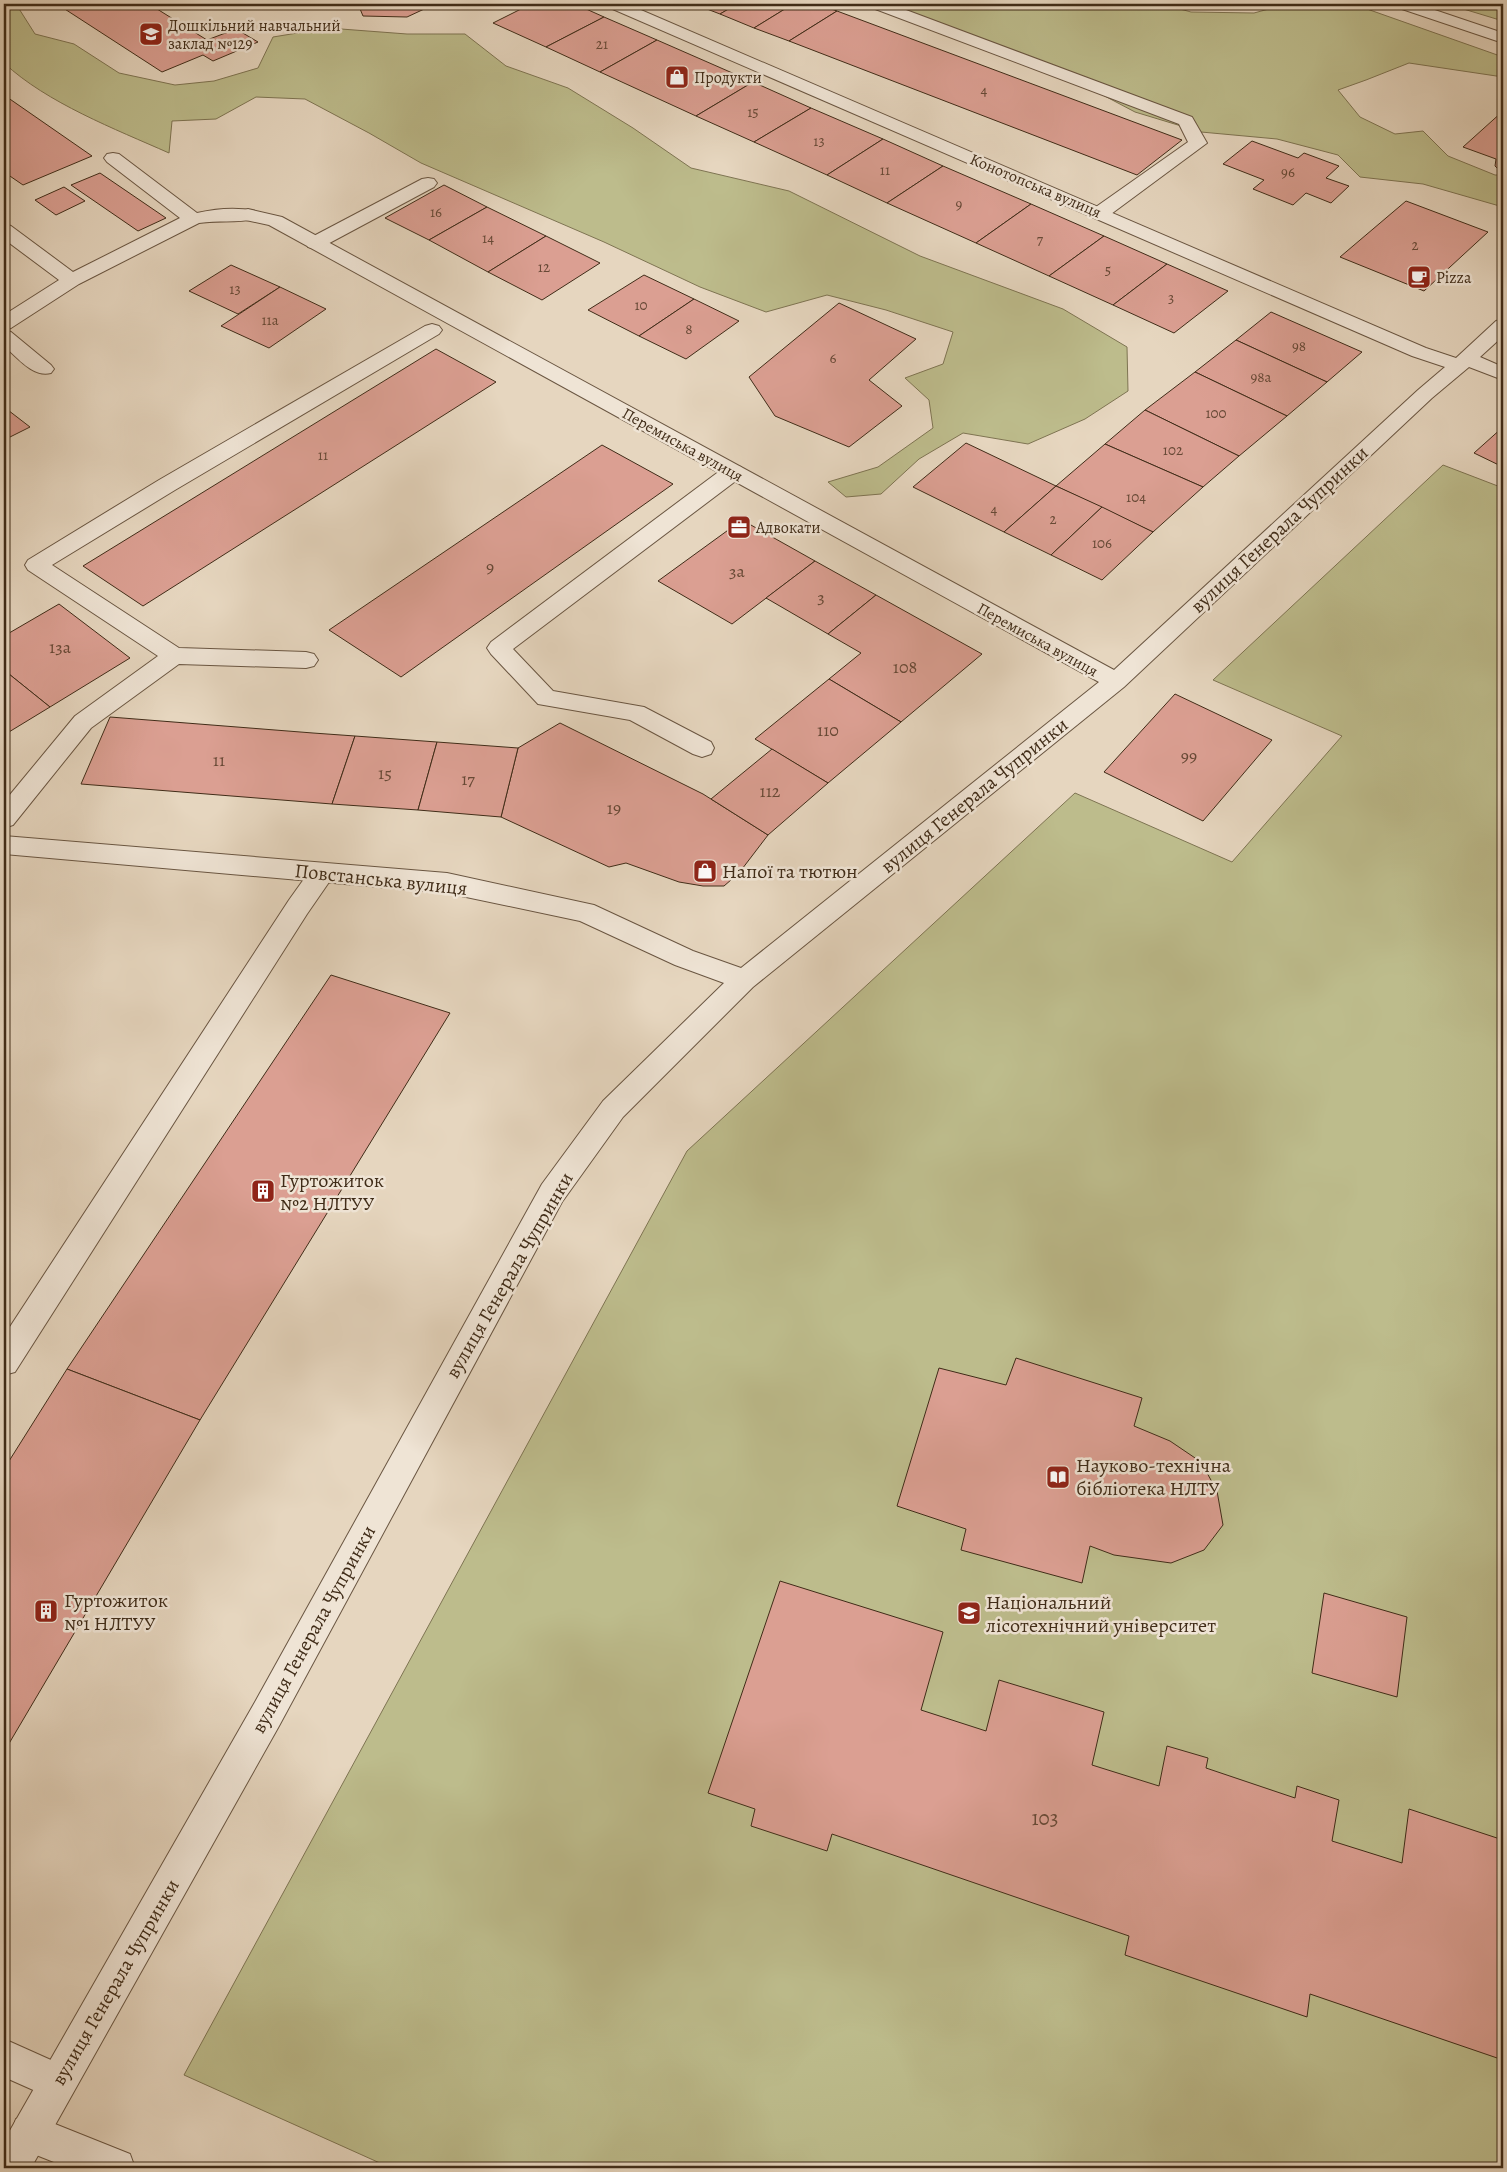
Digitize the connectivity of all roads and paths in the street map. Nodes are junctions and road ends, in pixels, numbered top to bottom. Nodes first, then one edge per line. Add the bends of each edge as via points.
1 (614, 4) edge
2 (876, 4) edge
3 (1402, 4) edge
4 (1503, 38) edge
5 (113, 158) dead end
6 (428, 182) dead end
7 (1100, 213) junction
8 (193, 219) junction
9 (4, 230) edge
10 (315, 243) junction
11 (72, 280) junction
12 (4, 324) edge
13 (1503, 325) edge
14 (432, 330) dead end
15 (4, 336) edge
16 (1463, 362) junction
17 (44, 369) dead end
18 (1503, 374) edge
19 (733, 472) junction
20 (174, 656) junction
21 (306, 660) dead end
22 (1116, 682) junction
23 (702, 748) dead end
24 (4, 819) edge
25 (4, 845) edge
26 (323, 872) junction
27 (744, 980) junction
28 (4, 1362) edge
29 (4, 2058) edge
30 (58, 2082) junction
31 (30, 2133) junction
32 (10, 2168) edge
33 (116, 2168) edge

1 - 7 street, Конотопська вулиця
2 - 7 street via 1186,121 1198,143
3 - 4 street
5 - 8 street
6 - 10 street
7 - 16 street, Конотопська вулиця via 1419,352
8 - 10 street, Перемиська вулиця via 213,215 248,215 275,221
8 - 11 street, Перемиська вулиця
9 - 11 street
10 - 19 street, Перемиська вулиця
11 - 12 street, Перемиська вулиця
13 - 16 street, вулиця Генерала Чупринки
14 - 20 street via 167,484 36,565
15 - 17 street
16 - 18 street, Конотопська вулиця
16 - 22 street, вулиця Генерала Чупринки via 1417,400
19 - 22 street, Перемиська вулиця
19 - 23 street via 499,648 546,698 636,713
20 - 21 street
20 - 24 street via 83,722
22 - 27 street, вулиця Генерала Чупринки
25 - 26 street, Повстанська вулиця
26 - 27 street, Повстанська вулиця via 447,883 585,912 684,958
26 - 28 street
27 - 30 street, вулиця Генерала Чупринки via 613,1109 552,1192 267,1714
29 - 30 street
30 - 31 street, вулиця Генерала Чупринки
31 - 32 street, вулиця Генерала Чупринки
31 - 33 street

